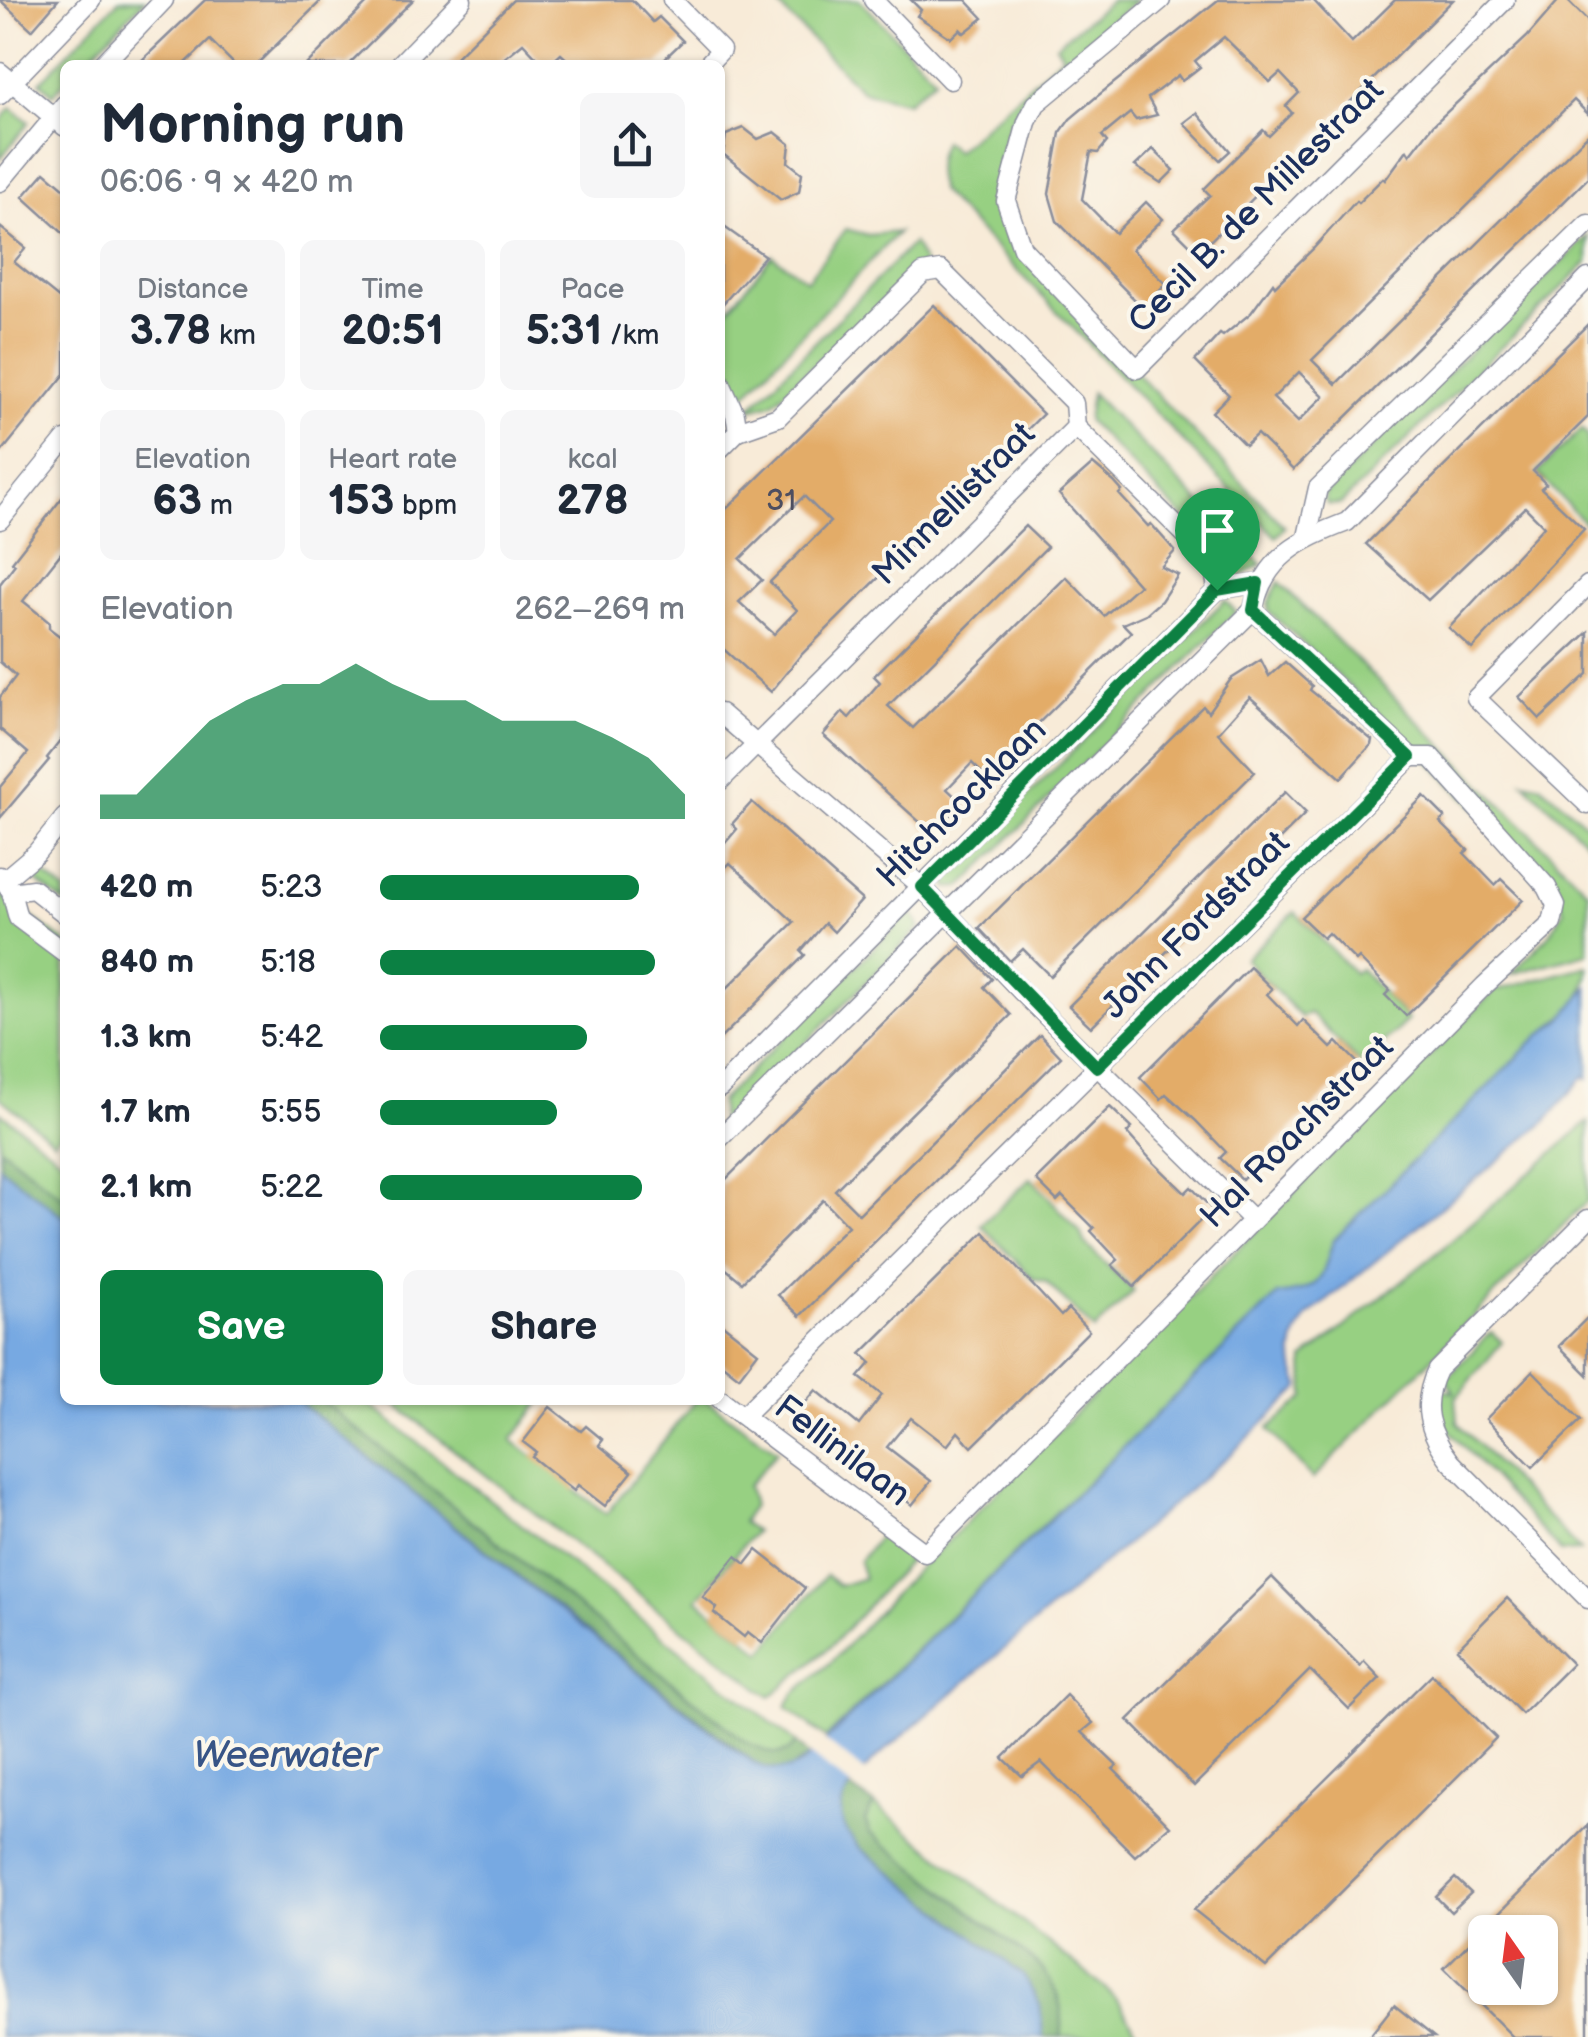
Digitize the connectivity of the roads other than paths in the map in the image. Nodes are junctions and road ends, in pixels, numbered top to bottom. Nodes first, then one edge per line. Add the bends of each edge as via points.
1 (92, 0) edge
2 (164, 0) edge
3 (462, 0) edge
4 (672, 0) edge
5 (872, 0) edge
6 (1161, 0) edge
7 (1506, 0) edge
8 (107, 60) edge
9 (404, 60) edge
10 (711, 60) edge
11 (950, 80) dead end
12 (3, 83) edge
13 (60, 115) edge
14 (60, 117) edge
15 (0, 182) edge
16 (1588, 224) edge
17 (1588, 278) edge
18 (725, 392) edge
19 (1076, 427) junction
20 (738, 431) junction
21 (725, 444) edge
22 (60, 446) edge
23 (0, 520) edge
24 (1307, 537) junction
25 (1258, 583) junction
26 (1588, 585) edge
27 (1217, 590) junction
28 (1253, 610) junction
29 (725, 717) edge
30 (756, 745) junction
31 (1410, 757) junction
32 (725, 775) edge
33 (1588, 805) edge
34 (60, 822) edge
35 (5, 883) edge
36 (922, 887) junction
37 (60, 910) edge
38 (946, 911) junction
39 (60, 949) edge
40 (1097, 1067) junction
41 (725, 1083) edge
42 (725, 1133) edge
43 (1588, 1219) edge
44 (1253, 1220) junction
45 (725, 1402) edge
46 (744, 1415) junction
47 (925, 1553) joint
48 (1588, 1599) edge

1 - 12 street
2 - 8 street
3 - 9 street
4 - 10 street via 721,50
5 - 11 street
6 - 7 street, Cecil B. de Millestraat via 1036,104 1006,200 1022,248 1137,369
12 - 13 street
14 - 15 street
16 - 24 street via 1318,488
17 - 24 street via 1347,522
18 - 20 street
19 - 20 street via 1074,403 942,270 923,273 778,416
19 - 27 street, Minnellistraat via 1213,562
19 - 30 street, Minnellistraat
20 - 21 street
22 - 23 street
24 - 25 street
25 - 27 street
25 - 28 street
26 - 33 street via 1476,698
27 - 36 street, Hitchcocklaan
28 - 31 street
28 - 38 street, Hitchcocklaan
29 - 30 street
30 - 32 street, Minnellistraat
30 - 36 street
31 - 40 street, John Fordstraat
31 - 44 street, Hal Roachstraat via 1431,758 1547,887 1556,905 1552,923
34 - 35 street
35 - 37 street via 33,889
35 - 39 street via 18,918
36 - 38 street
36 - 41 street, Hitchcocklaan
38 - 40 street
38 - 42 street, Hitchcocklaan
40 - 44 street
40 - 46 street, John Fordstraat
43 - 48 street via 1437,1370 1426,1406 1436,1442 1452,1462
44 - 47 street, Hal Roachstraat
45 - 46 street, Fellinilaan
46 - 47 street, Fellinilaan

